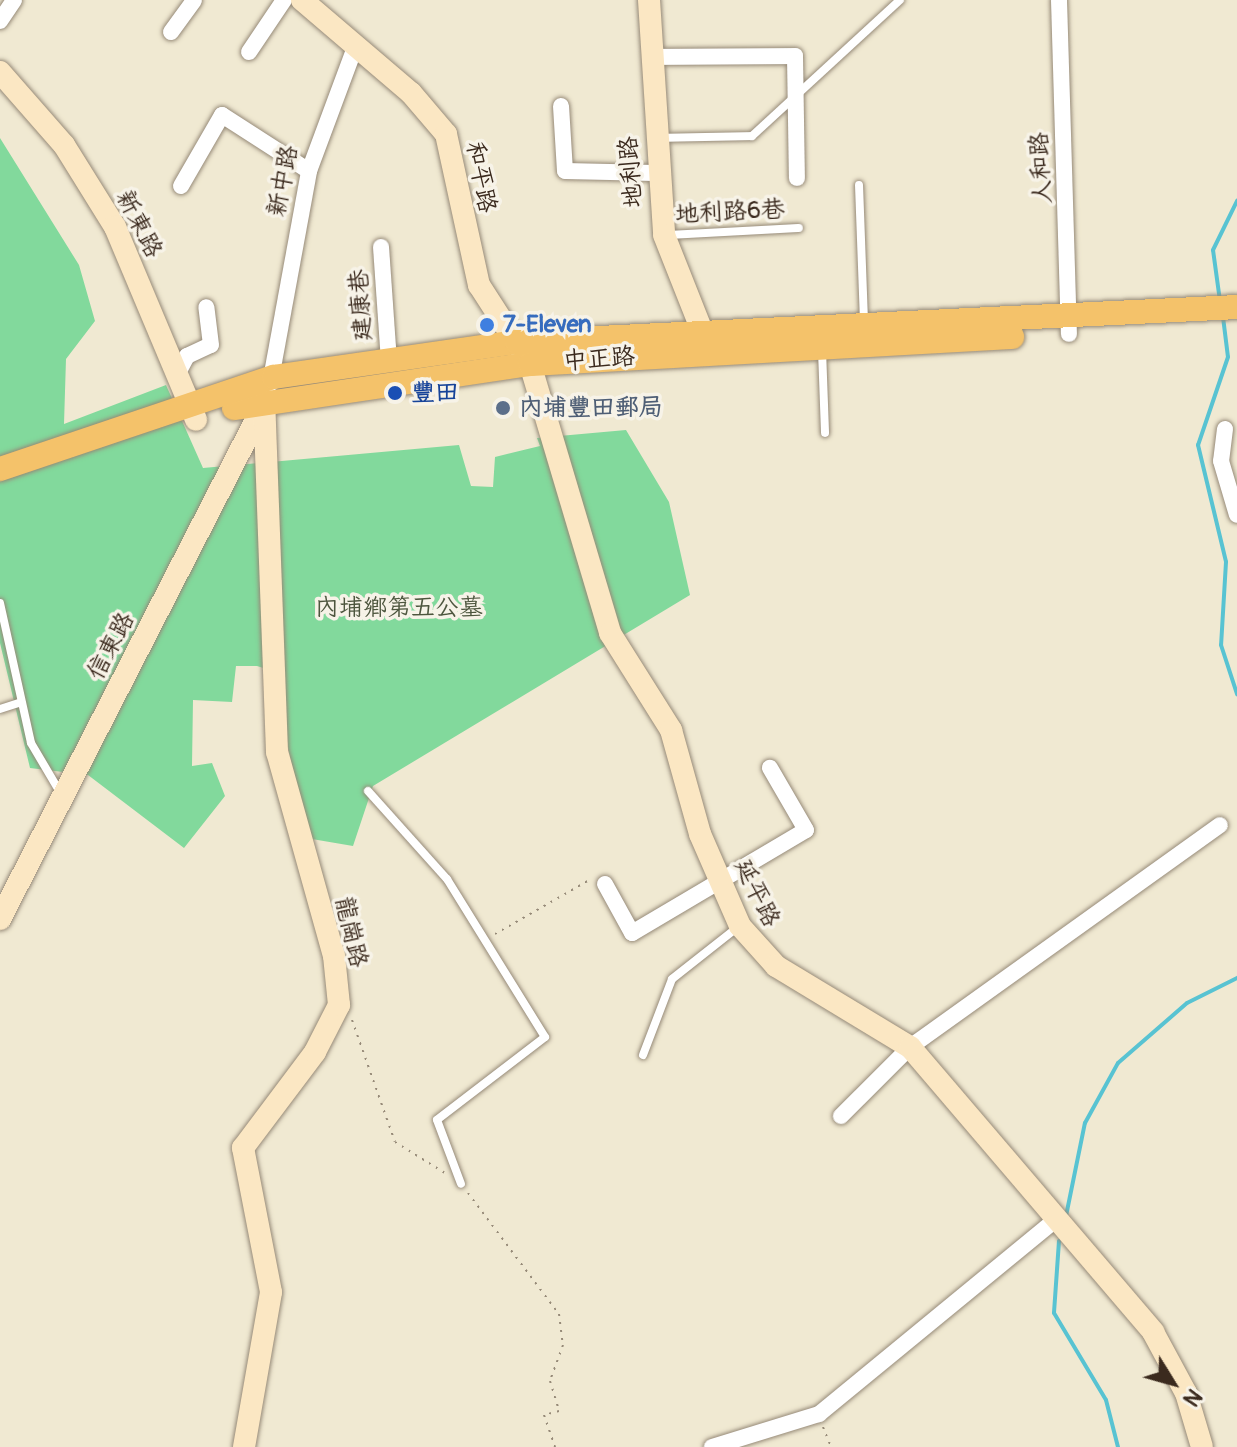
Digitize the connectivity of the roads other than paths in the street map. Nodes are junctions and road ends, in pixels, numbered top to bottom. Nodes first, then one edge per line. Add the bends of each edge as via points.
1 (14, 0) edge
2 (194, 0) edge
3 (284, 0) edge
4 (302, 0) edge
5 (649, 0) edge
6 (900, 0) edge
7 (1059, 0) edge
8 (0, 21) edge
9 (171, 32) dead end
10 (354, 50) junction
11 (249, 52) dead end
12 (651, 57) junction
13 (0, 72) edge
14 (795, 100) junction
15 (561, 106) dead end
16 (653, 138) junction
17 (309, 171) junction
18 (655, 173) junction
19 (797, 178) dead end
20 (859, 185) dead end
21 (181, 186) dead end
22 (799, 228) dead end
23 (664, 235) junction
24 (381, 247) dead end
25 (206, 307) dead end
26 (1227, 315) edge
27 (865, 326) junction
28 (1069, 327) junction
29 (702, 331) junction
30 (517, 342) junction
31 (821, 346) junction
32 (389, 360) junction
33 (530, 364) junction
34 (179, 371) junction
35 (269, 388) junction
36 (194, 412) junction
37 (1225, 429) dead end
38 (825, 433) dead end
39 (1229, 459) edge
40 (0, 469) edge
41 (0, 485) edge
42 (1236, 506) edge
43 (0, 603) edge
44 (21, 702) junction
45 (0, 709) edge
46 (770, 768) dead end
47 (368, 791) dead end
48 (62, 795) junction
49 (1220, 825) dead end
50 (721, 880) junction
51 (598, 882) road end
52 (0, 919) edge
53 (740, 926) junction
54 (910, 1047) junction
55 (643, 1055) dead end
56 (841, 1116) dead end
57 (461, 1184) road end
58 (1055, 1220) junction
59 (1153, 1332) junction
60 (244, 1447) edge
61 (712, 1447) edge
62 (1188, 1447) edge
63 (1202, 1447) edge

1 - 8 street
2 - 9 street
3 - 11 street
4 - 10 street
5 - 12 street, 地利路
6 - 14 lane
7 - 28 street, 人和路
10 - 17 street, 新中路
10 - 30 street, 和平路 via 411,93 446,134 479,285
12 - 14 street via 795,56
12 - 16 street, 地利路
13 - 34 street, 新東路 via 64,145 115,227
14 - 16 lane via 752,136
14 - 19 street
15 - 18 street via 565,171
16 - 18 street, 地利路
17 - 21 street via 222,115
17 - 35 street, 新中路
18 - 23 street, 地利路
20 - 27 lane
22 - 23 lane, 地利路6巷
23 - 29 street, 地利路
24 - 32 street, 建康巷
25 - 34 street via 211,345 187,356
26 - 28 main road, 中正路
27 - 28 main road, 中正路
27 - 29 main road, 中正路
28 - 31 main road, 中正路
29 - 30 main road, 中正路
30 - 32 main road, 中正路
30 - 33 street, 延平路
31 - 33 main road, 中正路
31 - 38 lane
32 - 35 main road, 中正路
33 - 35 main road, 中正路
33 - 50 street, 延平路 via 610,633 671,730 685,790
34 - 36 street, 新東路
35 - 36 main road, 中正路
35 - 48 street, 信東路 via 254,432
35 - 60 street, 龍崗路 via 277,752 334,956 339,1005 315,1052 243,1148 271,1292
36 - 40 main road, 中正路
36 - 41 main road, 中正路
37 - 39 street
39 - 42 street
43 - 44 lane
44 - 45 lane
44 - 48 lane via 31,743
46 - 50 street via 806,830
47 - 57 lane via 447,879 545,1043 437,1120
48 - 52 street, 信東路
49 - 54 street
50 - 51 street via 632,933
50 - 53 street, 延平路
53 - 54 street, 延平路 via 776,966
53 - 55 lane via 672,979
54 - 56 street
54 - 58 street, 延平路
58 - 59 street, 延平路
58 - 61 street via 819,1414
59 - 62 street, 延平路
59 - 63 street, 延平路 via 1186,1393

